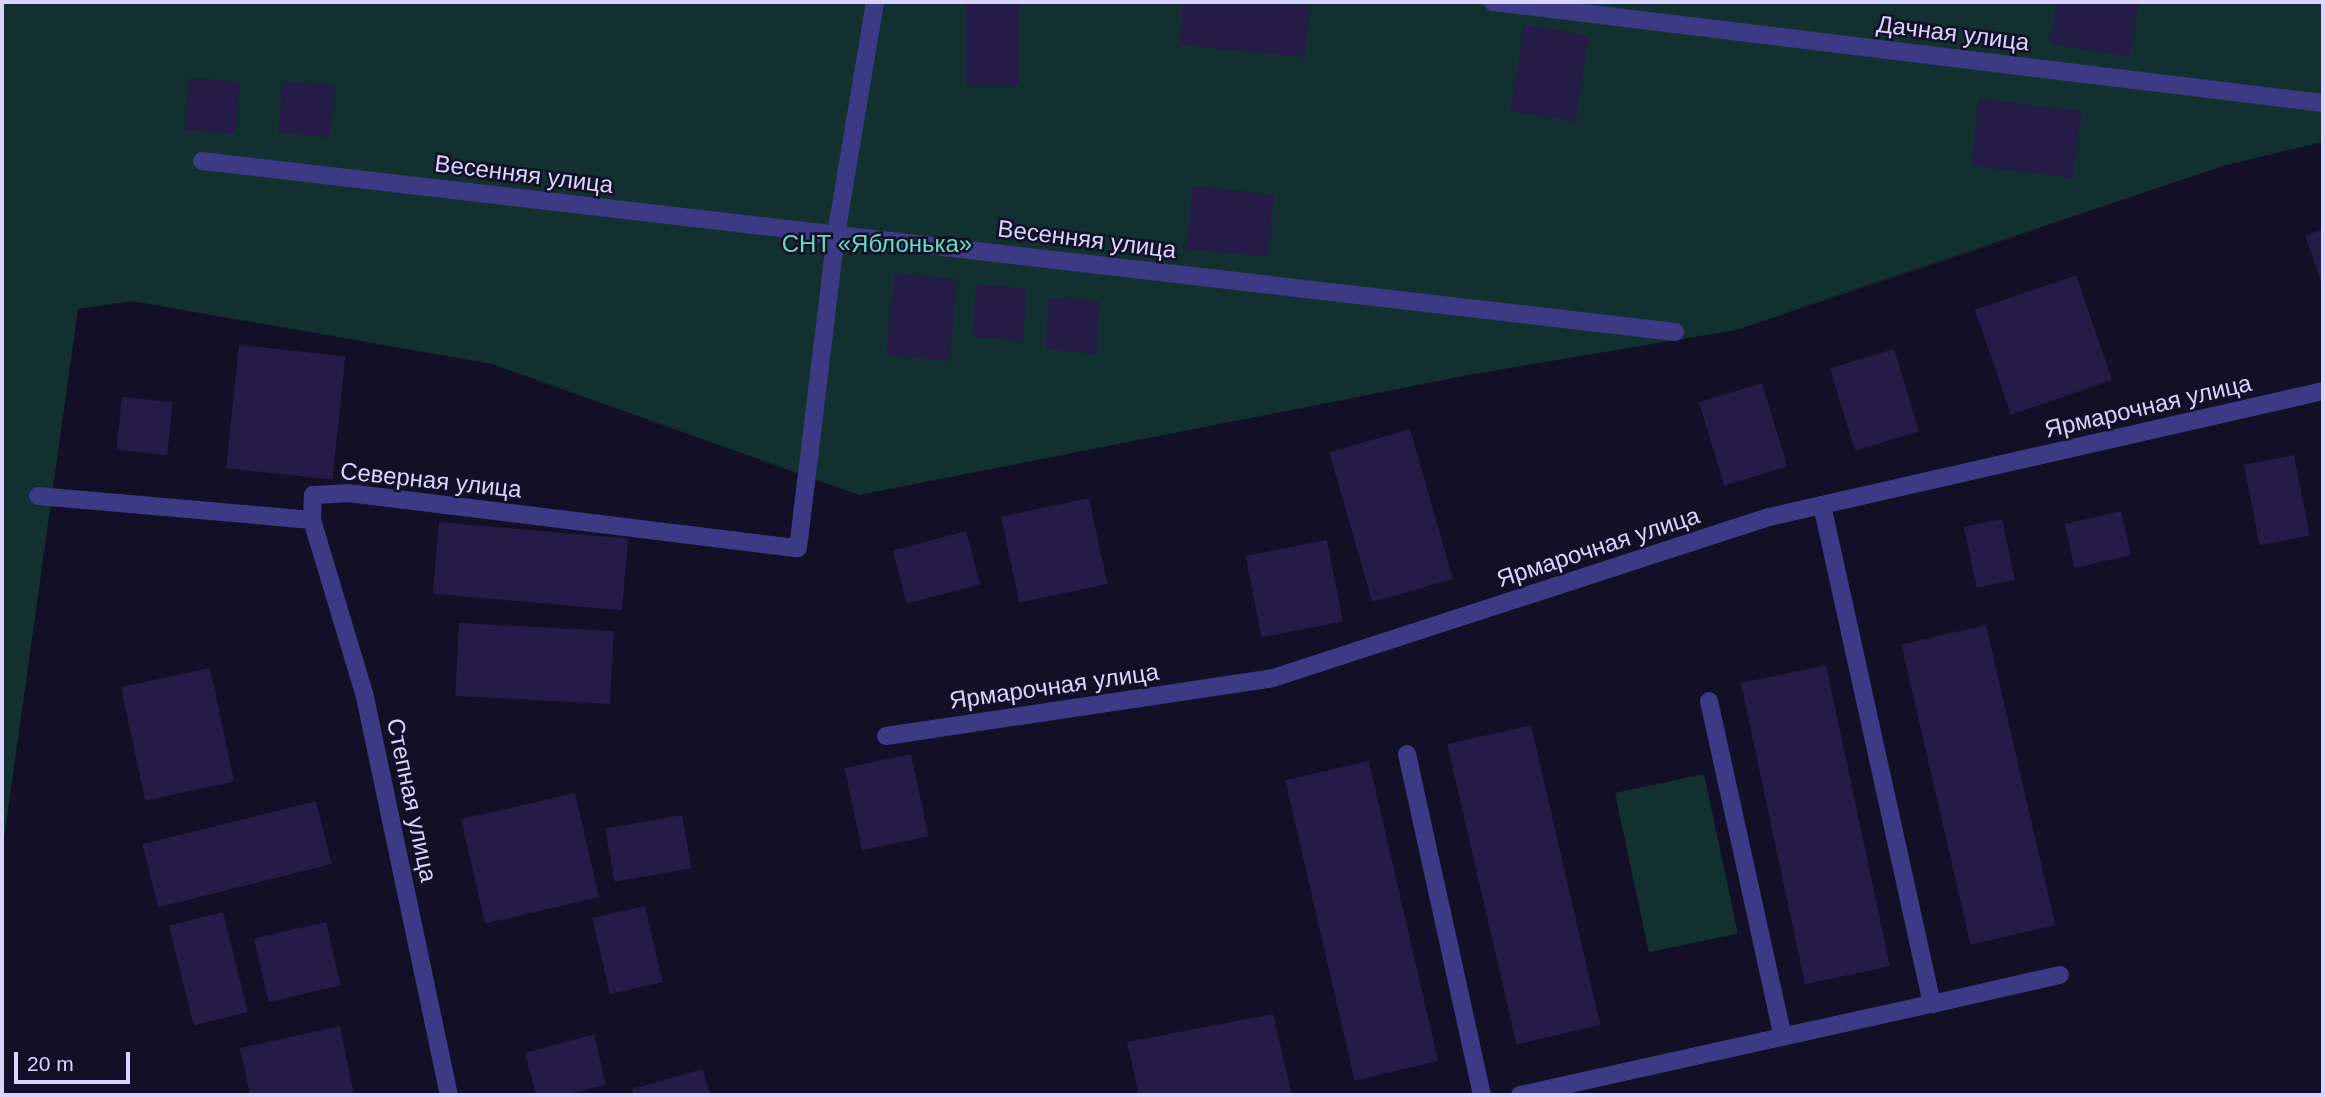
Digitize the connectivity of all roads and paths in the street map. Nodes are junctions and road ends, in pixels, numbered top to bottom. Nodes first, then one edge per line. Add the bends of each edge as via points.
1 (875, 2) edge
2 (1493, 2) edge
3 (2323, 103) edge
4 (202, 161) dead end
5 (836, 235) junction
6 (1675, 331) dead end
7 (2323, 391) edge
8 (38, 496) dead end
9 (1822, 505) junction
10 (312, 520) junction
11 (1709, 701) dead end
12 (886, 736) dead end
13 (1407, 754) dead end
14 (2060, 975) dead end
15 (1932, 1003) junction
16 (1783, 1037) junction
17 (449, 1095) edge
18 (1482, 1095) edge
19 (1520, 1095) edge

1 - 5 street
2 - 3 street, Дачная улица
4 - 5 street, Весенняя улица
5 - 6 street, Весенняя улица
5 - 10 street, Северная улица via 798,548 348,493 313,495
7 - 9 street, Ярмарочная улица
8 - 10 street
9 - 12 street, Ярмарочная улица via 1769,517 1273,678
9 - 15 street
10 - 17 street, Степная улица via 365,697
11 - 16 street
13 - 18 street
14 - 15 street
15 - 16 street
16 - 19 street

